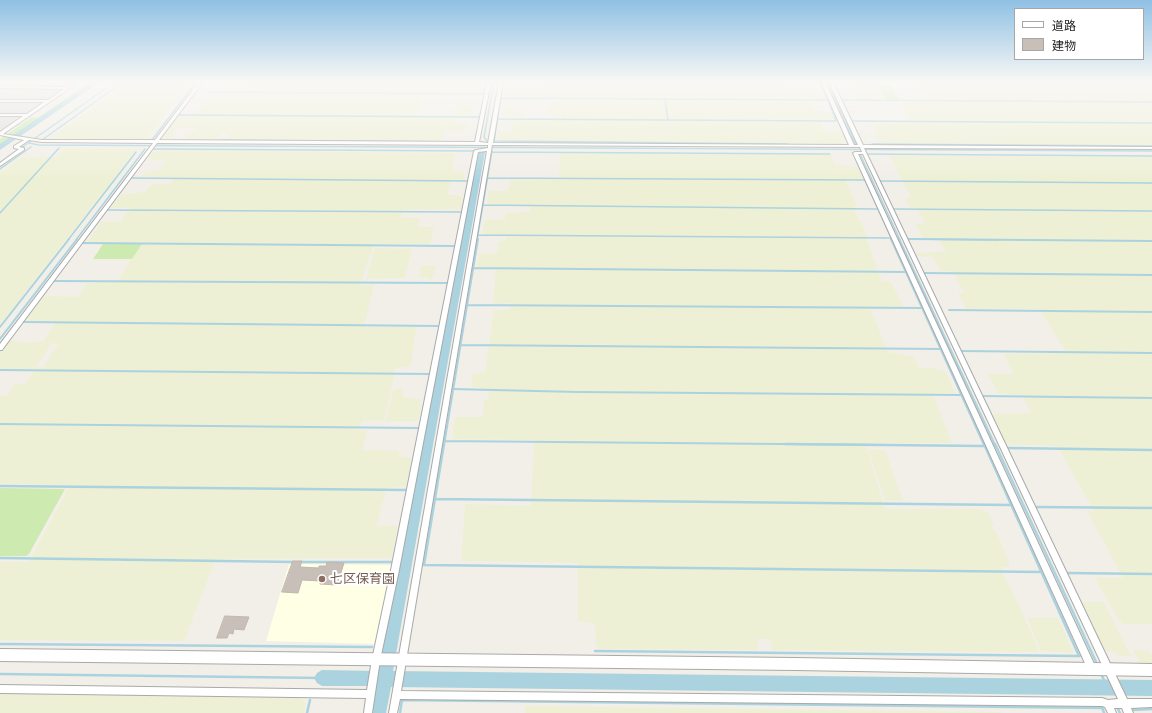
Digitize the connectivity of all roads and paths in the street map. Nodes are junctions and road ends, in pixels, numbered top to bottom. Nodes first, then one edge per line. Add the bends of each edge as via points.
1 (29, 115) joint
2 (176, 115) edge
3 (483, 115) edge
4 (495, 115) edge
5 (838, 115) edge
6 (846, 115) edge
7 (0, 129) edge
8 (8, 129) junction
9 (2, 135) edge
10 (30, 140) junction
11 (154, 144) junction
12 (477, 144) junction
13 (852, 146) junction
14 (490, 147) junction
15 (1152, 148) edge
16 (863, 149) junction
17 (0, 165) edge
18 (0, 348) edge
19 (0, 655) edge
20 (378, 660) junction
21 (400, 662) junction
22 (1092, 670) junction
23 (1152, 670) edge
24 (1110, 672) junction
25 (0, 689) edge
26 (371, 690) junction
27 (397, 691) junction
28 (1124, 700) junction
29 (1152, 703) edge
30 (1108, 704) junction
31 (368, 713) edge
32 (393, 713) edge
33 (1112, 713) edge
34 (1129, 713) edge

1 - 8 street
1 - 9 street
2 - 11 street
3 - 12 street
4 - 14 street
5 - 13 street
6 - 16 street
7 - 8 street
8 - 9 street
9 - 10 street
10 - 11 street
10 - 17 street via 16,148 22,149
11 - 12 street
11 - 18 street
12 - 14 street
13 - 14 street
13 - 16 street
14 - 20 street via 476,151
14 - 21 street
15 - 16 street
16 - 22 street via 855,153
16 - 24 street
19 - 20 street
20 - 21 street
20 - 26 street
21 - 22 street via 803,664
21 - 27 street
22 - 24 street
23 - 24 street
24 - 28 street
25 - 26 street
26 - 31 street
27 - 30 street
27 - 32 street
28 - 29 street
28 - 30 street
28 - 34 street
30 - 33 street

